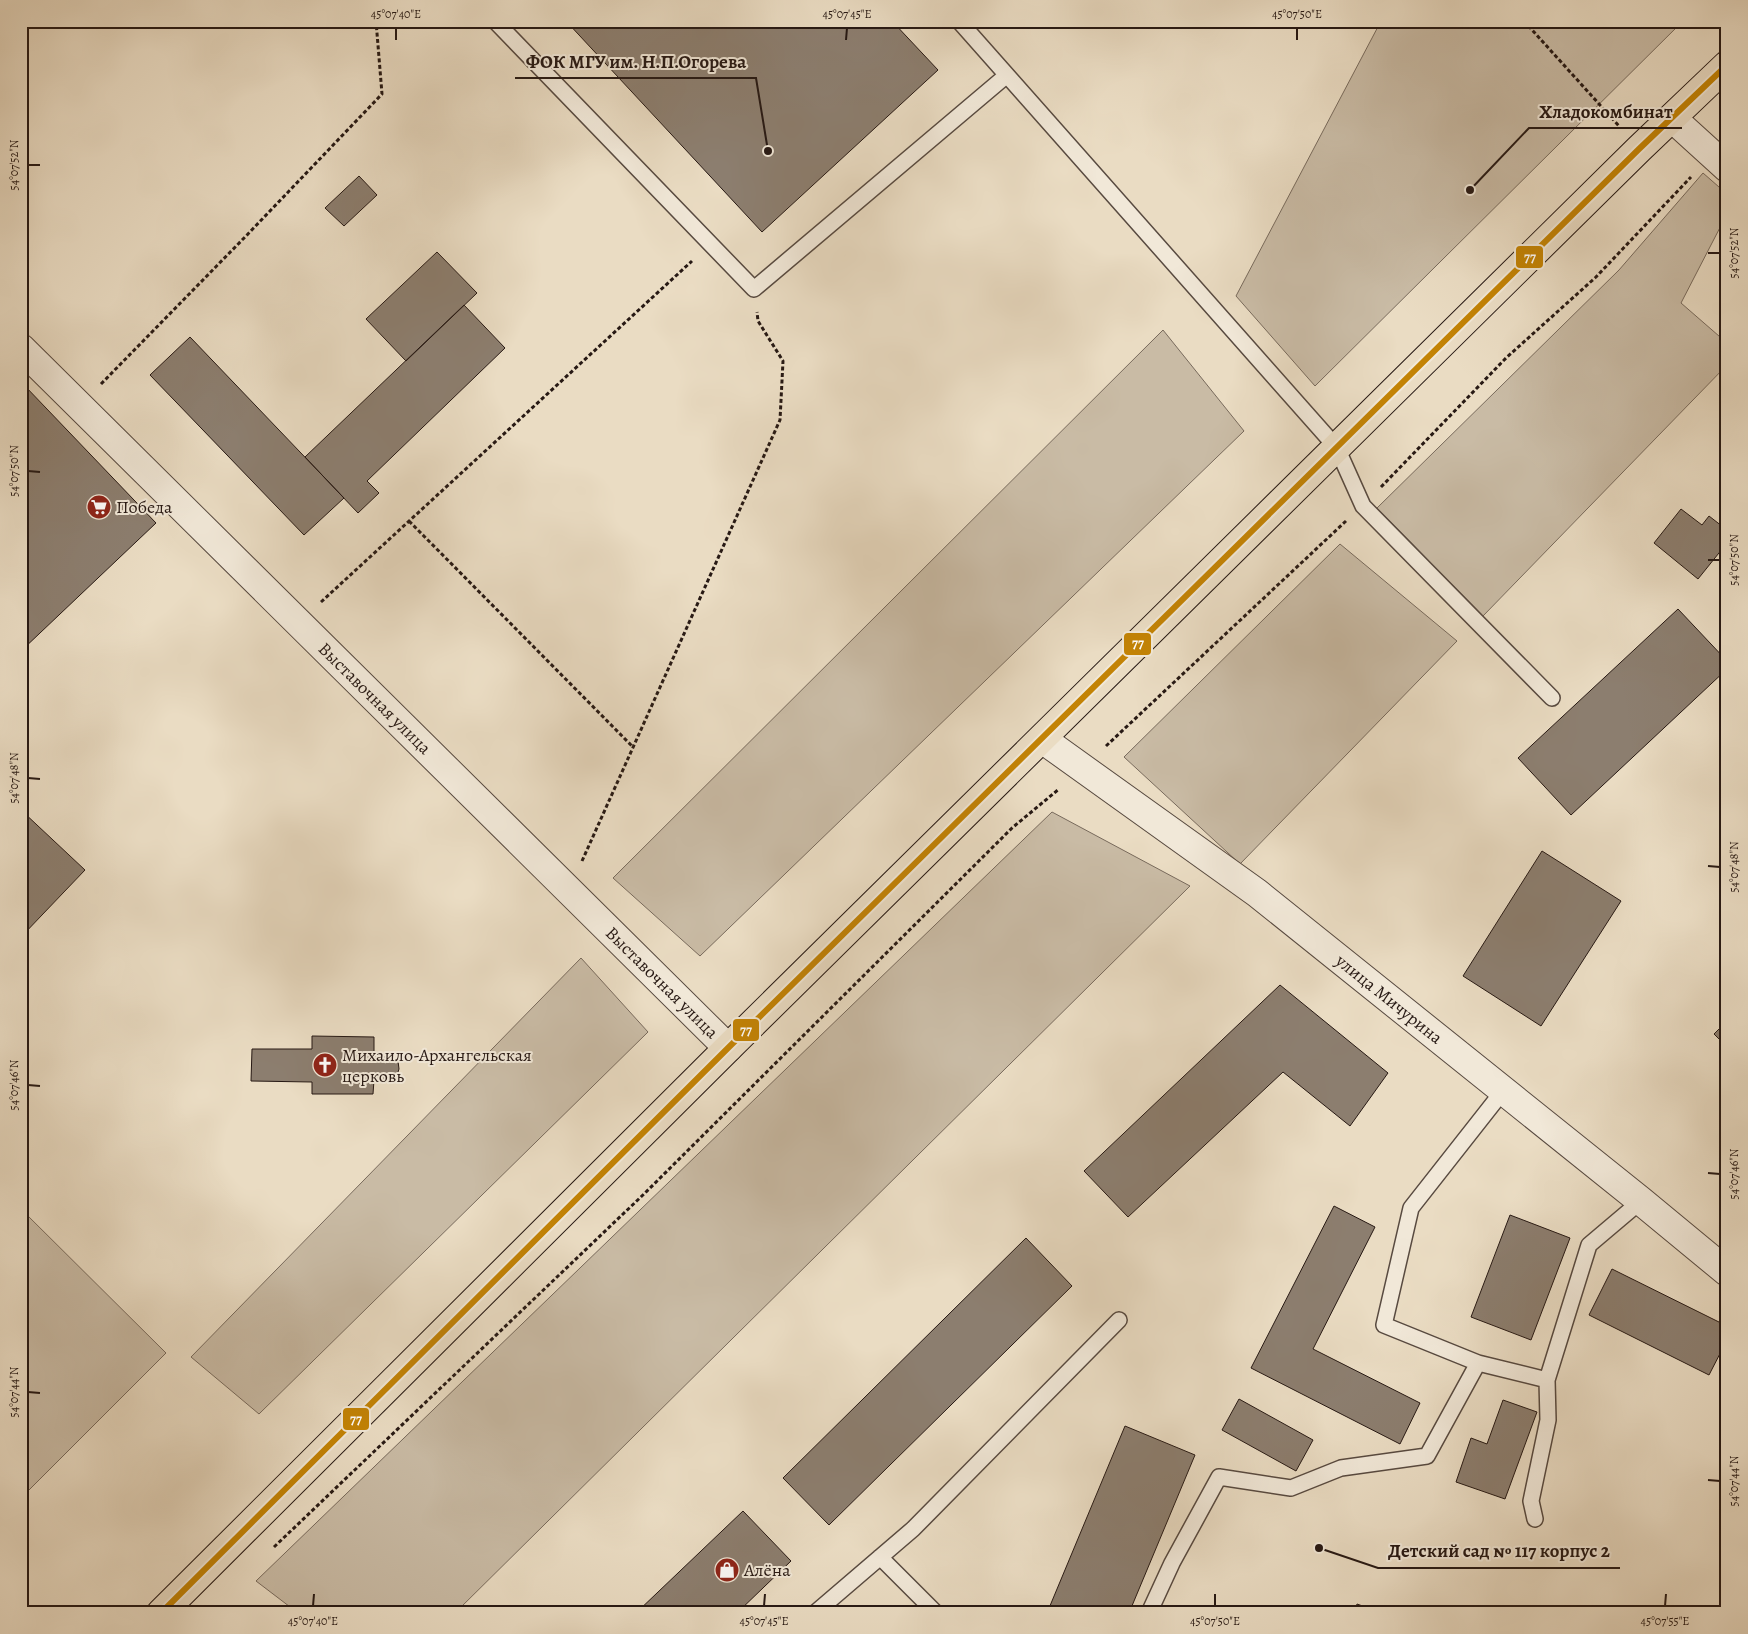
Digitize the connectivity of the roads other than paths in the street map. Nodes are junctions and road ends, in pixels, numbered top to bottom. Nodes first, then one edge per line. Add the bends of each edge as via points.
1 (495, 21) edge
2 (959, 21) edge
3 (1727, 65) edge
4 (1007, 75) junction
5 (1672, 118) junction
6 (1719, 162) edge
7 (21, 348) edge
8 (1337, 448) junction
9 (1552, 698) dead end
10 (1042, 739) junction
11 (728, 1048) junction
12 (1503, 1090) junction
13 (1641, 1201) junction
14 (1727, 1272) edge
15 (1119, 1320) dead end
16 (1478, 1363) junction
17 (1547, 1380) junction
18 (1535, 1519) dead end
19 (880, 1557) junction
20 (168, 1611) edge
21 (815, 1613) edge
22 (936, 1613) edge
23 (1149, 1613) edge

1 - 4 lane via 754,289
2 - 4 lane
3 - 5 main road
4 - 8 lane
5 - 6 street
5 - 8 main road
7 - 11 street, Выставочная улица
8 - 9 lane via 1363,506
8 - 10 main road
10 - 11 main road
10 - 12 street, улица Мичурина via 1256,892
11 - 20 main road
12 - 13 street, улица Мичурина
12 - 16 lane via 1411,1208 1384,1325
13 - 14 street, улица Мичурина
13 - 17 lane via 1590,1245
15 - 19 lane via 913,1529
16 - 17 lane
16 - 23 lane via 1427,1456 1340,1468 1291,1488 1219,1477
17 - 18 lane via 1548,1420 1531,1501
19 - 21 lane
19 - 22 lane

